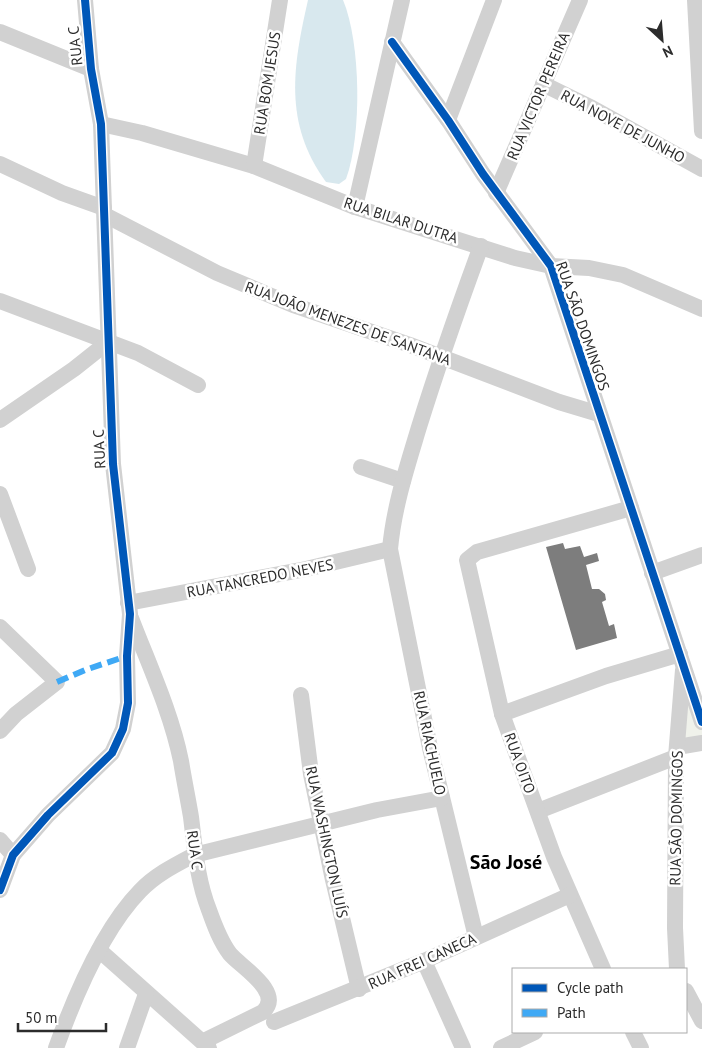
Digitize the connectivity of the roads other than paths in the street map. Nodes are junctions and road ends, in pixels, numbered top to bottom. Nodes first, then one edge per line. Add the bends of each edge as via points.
1 (85, 0) edge
2 (280, 0) edge
3 (402, 0) edge
4 (494, 0) edge
5 (580, 0) edge
6 (696, 0) edge
7 (702, 3) edge
8 (0, 32) edge
9 (392, 42) junction
10 (91, 69) junction
11 (543, 84) junction
12 (448, 120) junction
13 (101, 124) junction
14 (702, 131) edge
15 (0, 164) edge
16 (254, 166) junction
17 (702, 169) edge
18 (496, 193) junction
19 (355, 207) junction
20 (105, 211) junction
21 (481, 246) junction
22 (551, 266) junction
23 (0, 301) edge
24 (702, 309) edge
25 (108, 342) junction
26 (441, 357) junction
27 (198, 384) dead end
28 (598, 414) junction
29 (0, 420) edge
30 (361, 467) dead end
31 (403, 481) junction
32 (0, 494) edge
33 (631, 508) junction
34 (390, 549) junction
35 (702, 555) edge
36 (28, 569) dead end
37 (652, 572) junction
38 (129, 609) junction
39 (0, 627) edge
40 (682, 661) junction
41 (302, 695) dead end
42 (502, 714) junction
43 (702, 722) edge
44 (0, 731) edge
45 (702, 744) edge
46 (677, 752) junction
47 (442, 798) junction
48 (538, 811) junction
49 (321, 824) junction
50 (0, 840) edge
51 (12, 855) junction
52 (194, 855) junction
53 (0, 890) edge
54 (570, 895) junction
55 (476, 936) junction
56 (99, 950) junction
57 (424, 961) junction
58 (603, 968) edge
59 (673, 968) edge
60 (359, 989) junction
61 (687, 993) edge
62 (146, 994) junction
63 (268, 1017) junction
64 (702, 1021) edge
65 (533, 1033) edge
66 (634, 1033) edge
67 (206, 1045) edge
68 (56, 1048) edge
69 (127, 1048) edge
70 (463, 1048) edge
71 (501, 1048) edge
72 (641, 1048) edge

1 - 10 street, RUA C
2 - 16 street, RUA BOM JESUS
3 - 9 street
4 - 12 street
5 - 11 street, RUA VICTOR PEREIRA
6 - 7 street
6 - 14 street
8 - 10 street
9 - 12 street, RUA SÃO DOMINGOS
9 - 19 street
10 - 13 street, RUA C
11 - 17 street, RUA NOVE DE JUNHO
11 - 18 street, RUA VICTOR PEREIRA
12 - 18 street, RUA SÃO DOMINGOS
13 - 16 street, RUA BILAR DUTRA
13 - 20 street, RUA C
15 - 20 street, RUA JOÃO MENEZES DE SANTANA
16 - 19 street, RUA BILAR DUTRA
18 - 22 street, RUA SÃO DOMINGOS
19 - 21 street, RUA BILAR DUTRA
20 - 25 street, RUA C
20 - 26 street, RUA JOÃO MENEZES DE SANTANA via 158,245 254,289
21 - 22 street, RUA BILAR DUTRA
21 - 26 street, RUA RIACHUELO
22 - 24 street, RUA BILAR DUTRA via 589,268 623,275
22 - 28 street, RUA SÃO DOMINGOS
23 - 25 street
25 - 27 street via 157,362
25 - 29 street via 74,370
25 - 38 street, RUA C via 113,464
26 - 28 street, RUA JOÃO MENEZES DE SANTANA
26 - 31 street, RUA RIACHUELO
28 - 33 street, RUA SÃO DOMINGOS
30 - 31 street
31 - 34 street, RUA RIACHUELO via 393,519
32 - 36 street
33 - 37 street, RUA SÃO DOMINGOS
33 - 42 street, RUA OITO via 470,556 468,562
34 - 38 street, RUA TANCREDO NEVES
34 - 47 street, RUA RIACHUELO
35 - 37 street
37 - 40 street, RUA SÃO DOMINGOS
38 - 51 street, RUA C via 128,703 119,739 112,753
38 - 52 street, RUA C via 180,758
39 - 44 street via 57,682
40 - 42 street via 606,676
40 - 43 street
40 - 46 street, RUA SÃO DOMINGOS
41 - 49 street, RUA WASHINGTON LUÍS
42 - 48 street, RUA OITO
45 - 46 street
46 - 48 street
46 - 59 street, RUA SÃO DOMINGOS
47 - 49 street
47 - 55 street, RUA RIACHUELO
48 - 54 street, RUA OITO
49 - 52 street
49 - 60 street, RUA WASHINGTON LUÍS
50 - 51 street
51 - 53 street
52 - 56 street via 140,890
52 - 63 street, RUA C via 203,894 224,945 256,977 268,995
54 - 55 street, RUA FREI CANECA
54 - 58 street, RUA OITO
55 - 57 street, RUA FREI CANECA
56 - 62 street
56 - 68 street via 72,1004
57 - 60 street, RUA FREI CANECA
57 - 70 street
60 - 63 street, RUA FREI CANECA
61 - 64 street
62 - 67 street
62 - 69 street
63 - 67 street, RUA FREI CANECA
65 - 71 street
66 - 72 street

